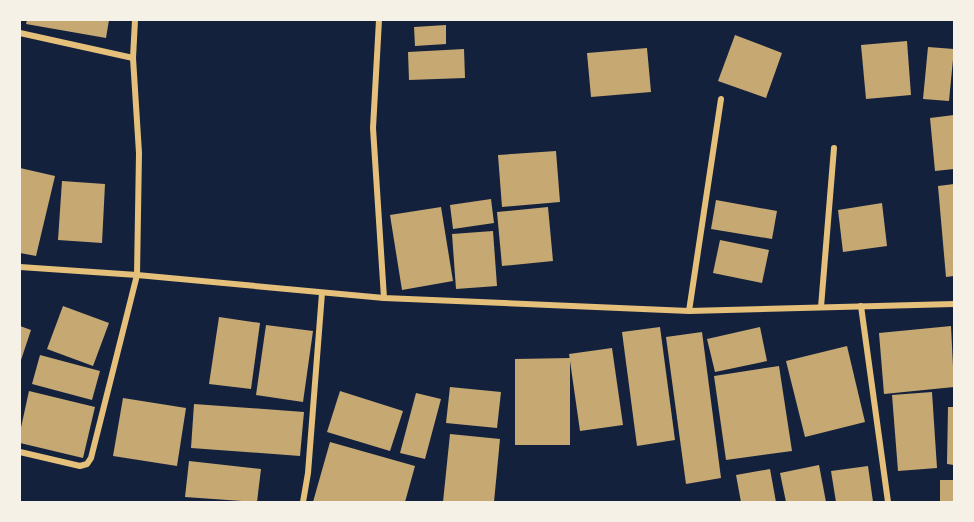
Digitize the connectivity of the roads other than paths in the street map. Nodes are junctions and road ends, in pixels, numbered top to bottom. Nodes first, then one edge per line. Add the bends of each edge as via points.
1 (135, 20) edge
2 (379, 20) edge
3 (20, 33) edge
4 (133, 58) junction
5 (721, 99) dead end
6 (834, 148) dead end
7 (20, 267) edge
8 (137, 275) junction
9 (322, 293) junction
10 (384, 298) junction
11 (954, 304) edge
12 (861, 306) junction
13 (821, 307) junction
14 (689, 311) junction
15 (20, 452) edge
16 (303, 502) edge
17 (888, 502) edge

1 - 4 street
2 - 10 street via 373,128
3 - 4 street
4 - 8 street via 139,153
5 - 14 street
6 - 13 street
7 - 8 street
8 - 9 street
8 - 15 street via 88,462 80,466
9 - 10 street
9 - 16 street
10 - 14 street
11 - 12 street
12 - 13 street
12 - 17 street
13 - 14 street

